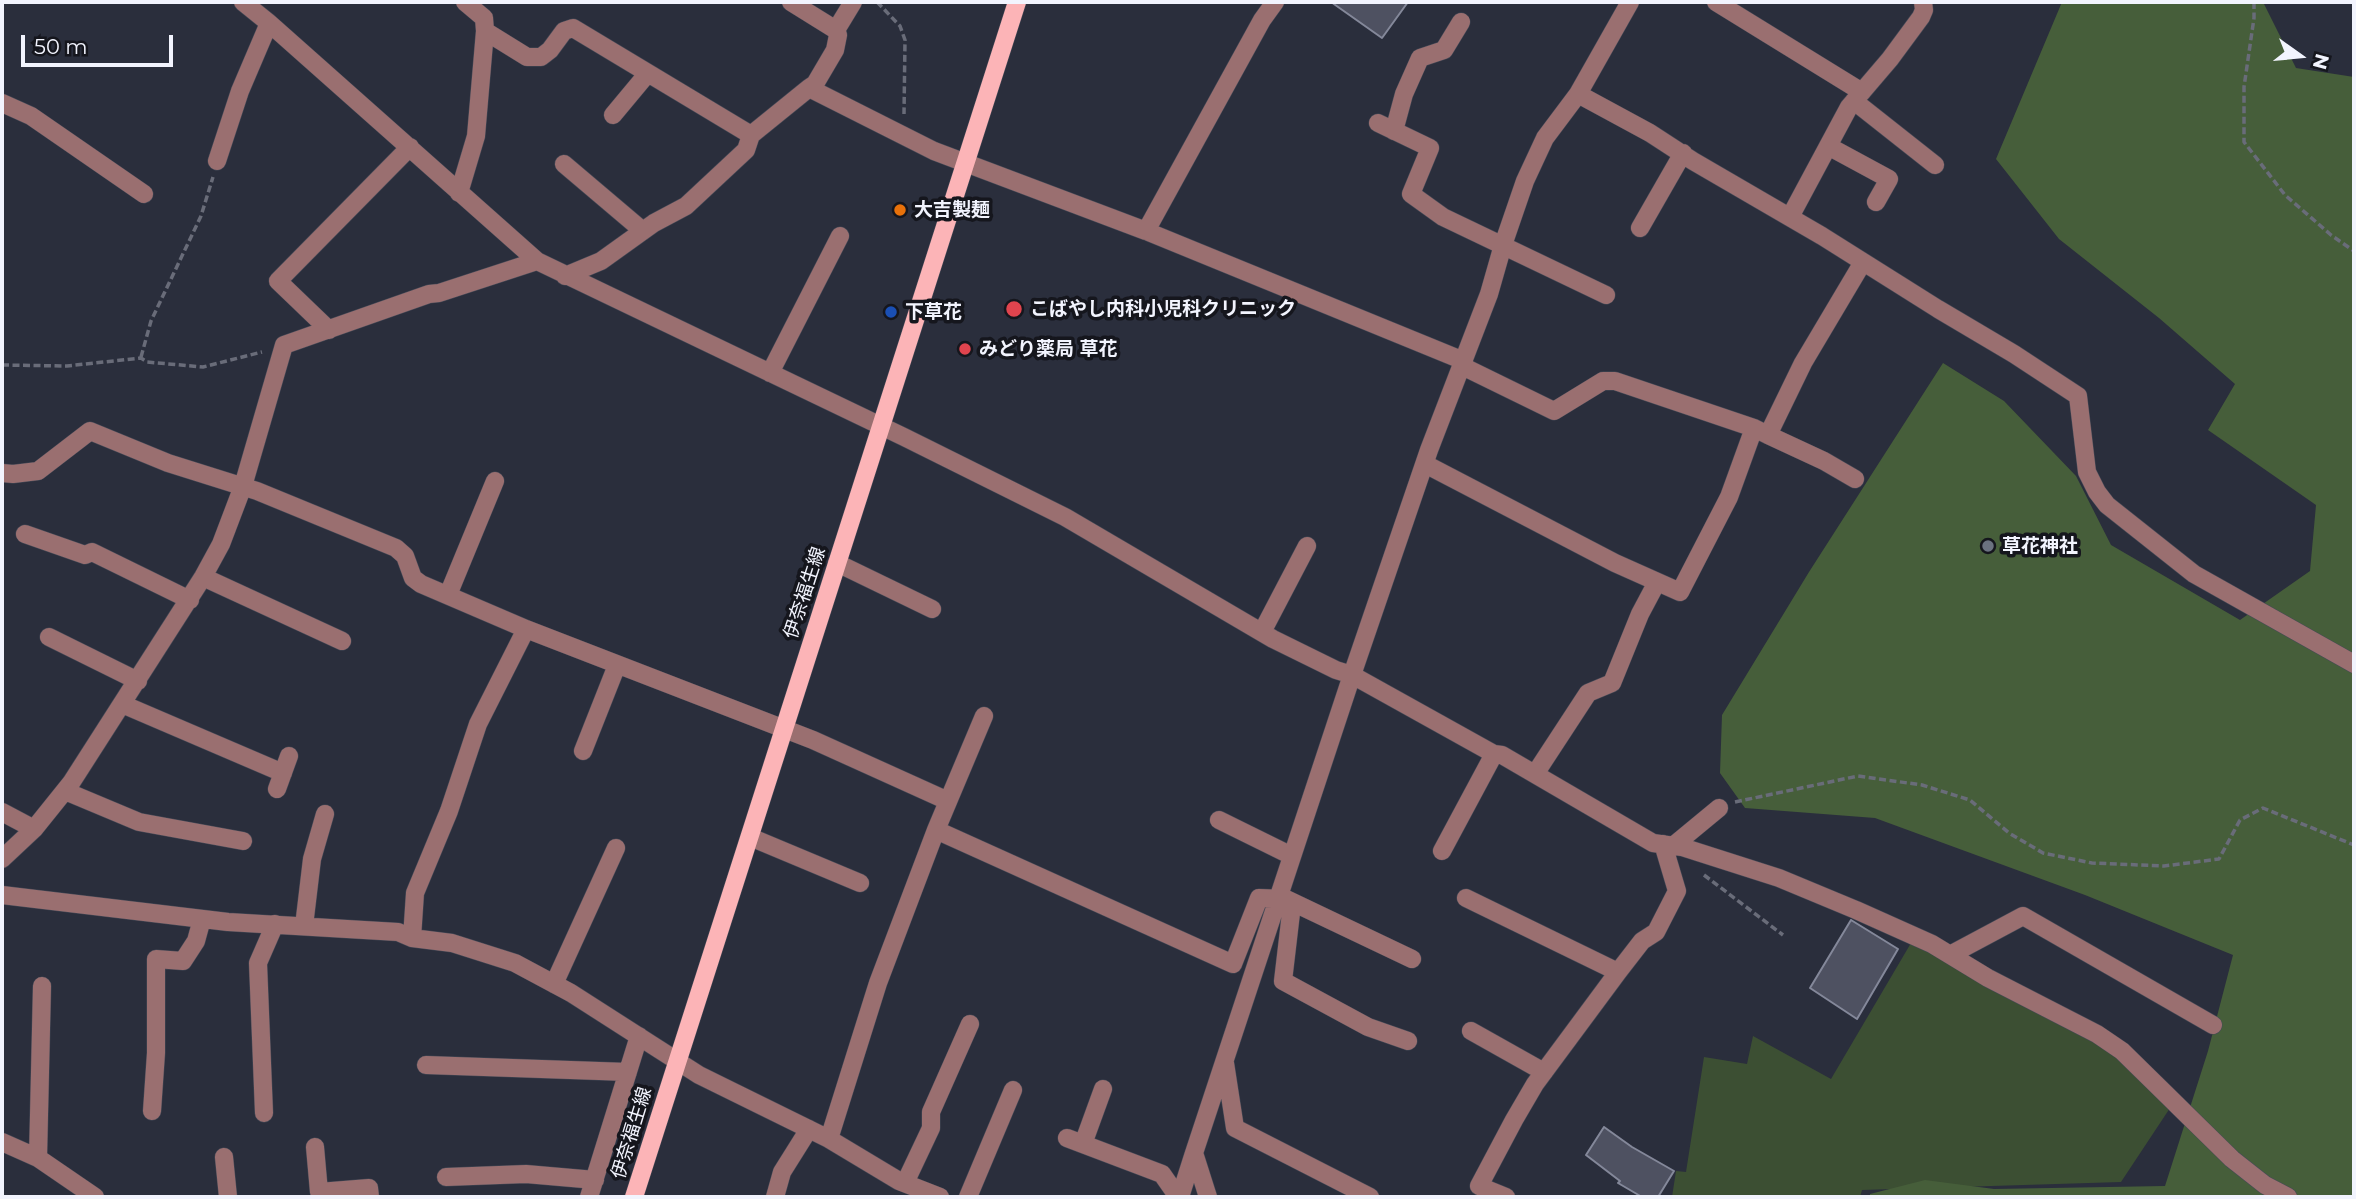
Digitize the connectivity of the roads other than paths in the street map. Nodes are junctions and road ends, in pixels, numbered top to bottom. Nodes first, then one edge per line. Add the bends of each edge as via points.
1 (243, 2) edge
2 (465, 2) edge
3 (791, 2) edge
4 (853, 2) edge
5 (1017, 2) edge
6 (1275, 2) edge
7 (1630, 2) edge
8 (1716, 2) edge
9 (1923, 2) edge
10 (1461, 22) dead end
11 (269, 23) junction
12 (836, 30) junction
13 (485, 31) junction
14 (648, 73) junction
15 (809, 88) junction
16 (1578, 93) junction
17 (1858, 97) junction
18 (2, 103) edge
19 (613, 115) dead end
20 (751, 135) junction
21 (1828, 146) junction
22 (410, 148) junction
23 (1684, 153) junction
24 (217, 161) road end
25 (965, 163) junction
26 (564, 164) dead end
27 (1936, 165) dead end
28 (459, 193) junction
29 (144, 194) dead end
30 (1876, 202) dead end
31 (1790, 217) junction
32 (1640, 228) dead end
33 (643, 231) junction
34 (1146, 231) junction
35 (840, 236) dead end
36 (1503, 245) junction
37 (537, 261) junction
38 (1863, 262) junction
39 (565, 276) junction
40 (1606, 295) dead end
41 (329, 330) junction
42 (1463, 363) junction
43 (770, 373) junction
44 (883, 426) junction
45 (1761, 432) junction
46 (1425, 464) junction
47 (2, 473) edge
48 (1855, 479) dead end
49 (495, 481) dead end
50 (243, 486) junction
51 (25, 534) dead end
52 (1307, 546) dead end
53 (837, 564) junction
54 (203, 577) junction
55 (1657, 582) junction
56 (447, 595) junction
57 (190, 600) junction
58 (932, 609) dead end
59 (526, 629) junction
60 (1262, 632) junction
61 (49, 637) dead end
62 (342, 641) dead end
63 (2354, 663) edge
64 (617, 665) junction
65 (1352, 675) junction
66 (138, 681) junction
67 (122, 704) junction
68 (984, 716) dead end
69 (784, 730) junction
70 (583, 751) dead end
71 (1494, 754) junction
72 (283, 773) dead end
73 (1535, 774) junction
74 (65, 791) junction
75 (948, 800) junction
76 (1719, 808) road end
77 (2, 812) edge
78 (325, 814) dead end
79 (1219, 820) dead end
80 (34, 829) junction
81 (936, 830) junction
82 (750, 837) junction
83 (243, 841) dead end
84 (1668, 845) junction
85 (616, 848) dead end
86 (1442, 851) dead end
87 (1292, 856) junction
88 (2, 859) edge
89 (860, 883) dead end
90 (2, 895) edge
91 (1466, 898) dead end
92 (1277, 899) junction
93 (202, 919) junction
94 (275, 925) junction
95 (304, 926) junction
96 (412, 938) junction
97 (1950, 955) junction
98 (1412, 959) dead end
99 (1618, 972) junction
100 (554, 984) junction
101 (42, 986) dead end
102 (970, 1024) dead end
103 (2213, 1025) dead end
104 (1471, 1031) dead end
105 (639, 1036) junction
106 (1408, 1041) dead end
107 (1224, 1058) junction
108 (677, 1061) junction
109 (426, 1065) dead end
110 (628, 1072) junction
111 (1544, 1072) junction
112 (1103, 1089) dead end
113 (1013, 1090) dead end
114 (152, 1111) dead end
115 (264, 1113) dead end
116 (809, 1129) junction
117 (829, 1139) junction
118 (2, 1142) edge
119 (315, 1147) dead end
120 (1194, 1153) junction
121 (224, 1157) dead end
122 (38, 1158) junction
123 (446, 1177) dead end
124 (905, 1183) junction
125 (592, 1189) edge
126 (1474, 1192) edge
127 (639, 1193) edge
128 (95, 1197) edge
129 (228, 1197) edge
130 (370, 1197) edge
131 (775, 1197) edge
132 (940, 1197) edge
133 (968, 1197) edge
134 (1179, 1197) edge
135 (1208, 1197) edge
136 (1370, 1197) edge
137 (1506, 1197) edge
138 (2288, 1197) edge

1 - 11 street
2 - 13 street via 484,18
3 - 12 street
4 - 12 street
5 - 25 main road, 伊奈福生線
6 - 34 street
7 - 16 street
8 - 17 street
9 - 17 street via 1921,18
10 - 36 street via 1444,50 1420,58 1386,127 1430,148 1411,194 1443,217
11 - 22 street
11 - 24 street
12 - 15 street via 835,50
13 - 14 street via 527,57 541,57 564,31 573,29
13 - 28 street via 476,136
14 - 19 street
14 - 20 street
15 - 20 street
15 - 25 street
16 - 23 street
16 - 36 street via 1545,138
17 - 21 street
17 - 27 street
18 - 29 street via 31,116
20 - 33 street via 746,150 686,206
21 - 30 street via 1889,179
21 - 31 street
22 - 28 street
22 - 41 street via 278,281
23 - 31 street
23 - 32 street
25 - 34 street
25 - 44 main road, 伊奈福生線
26 - 33 street
28 - 37 street
31 - 38 street
33 - 39 street via 601,261
34 - 42 street
35 - 43 street
36 - 40 street
36 - 42 street
37 - 39 street
37 - 41 street
38 - 45 street
38 - 63 street via 2078,396 2087,471 2107,505 2193,574
39 - 43 street
41 - 50 street via 284,345
42 - 45 street via 1554,411 1603,381 1615,381
42 - 46 street
43 - 44 street
44 - 53 main road, 伊奈福生線
44 - 60 street via 1065,517
45 - 48 street
45 - 55 street via 1680,592
46 - 55 street
46 - 65 street
47 - 50 street via 38,471 90,430 168,463
49 - 56 street
50 - 54 street
50 - 56 street via 396,548 405,556 414,578
51 - 57 street via 85,555 92,552
52 - 60 street
53 - 58 street
53 - 69 main road, 伊奈福生線
54 - 57 street
54 - 62 street
55 - 73 street via 1612,683 1588,693
56 - 59 street
57 - 66 street
59 - 64 street
59 - 96 street via 478,724 415,893
60 - 65 street
61 - 66 street
64 - 69 street
64 - 70 street
65 - 71 street
65 - 87 street
66 - 67 street
67 - 72 street
67 - 74 street
68 - 75 street
69 - 75 street
69 - 82 main road, 伊奈福生線
71 - 73 street
71 - 86 street
73 - 84 street via 1654,843
74 - 80 street
74 - 83 street via 139,822
75 - 81 street
76 - 84 street
77 - 80 street
78 - 95 street via 312,859
79 - 87 street
80 - 88 street
81 - 92 street via 1233,964 1259,898
81 - 117 street via 878,983
82 - 89 street
82 - 108 main road, 伊奈福生線
84 - 97 street via 1779,878
84 - 99 street via 1677,891 1656,932 1642,941
85 - 100 street
87 - 92 street
90 - 93 street
91 - 99 street
92 - 98 street via 1286,899
92 - 106 street via 1290,913 1283,981 1368,1027
92 - 107 street
93 - 94 street
93 - 114 street via 183,961 156,959
94 - 95 street
94 - 115 street via 258,963
95 - 96 street via 398,932
96 - 100 street via 452,943 515,963
97 - 103 street via 2023,916
97 - 138 street via 2122,1051 2232,1159
99 - 111 street
100 - 105 street
101 - 122 street
102 - 124 street
104 - 111 street
105 - 108 street
105 - 110 street
107 - 120 street
107 - 136 street via 1235,1128
108 - 116 street
108 - 127 main road, 伊奈福生線
109 - 110 street
110 - 125 street
111 - 126 street
112 - 134 street via 1075,1141 1162,1174
113 - 133 street
116 - 117 street
116 - 131 street via 782,1172
117 - 124 street
118 - 122 street
119 - 130 street via 319,1192 369,1188
120 - 134 street
120 - 135 street
121 - 129 street
122 - 128 street
123 - 125 street via 526,1174
124 - 132 street
126 - 137 street

